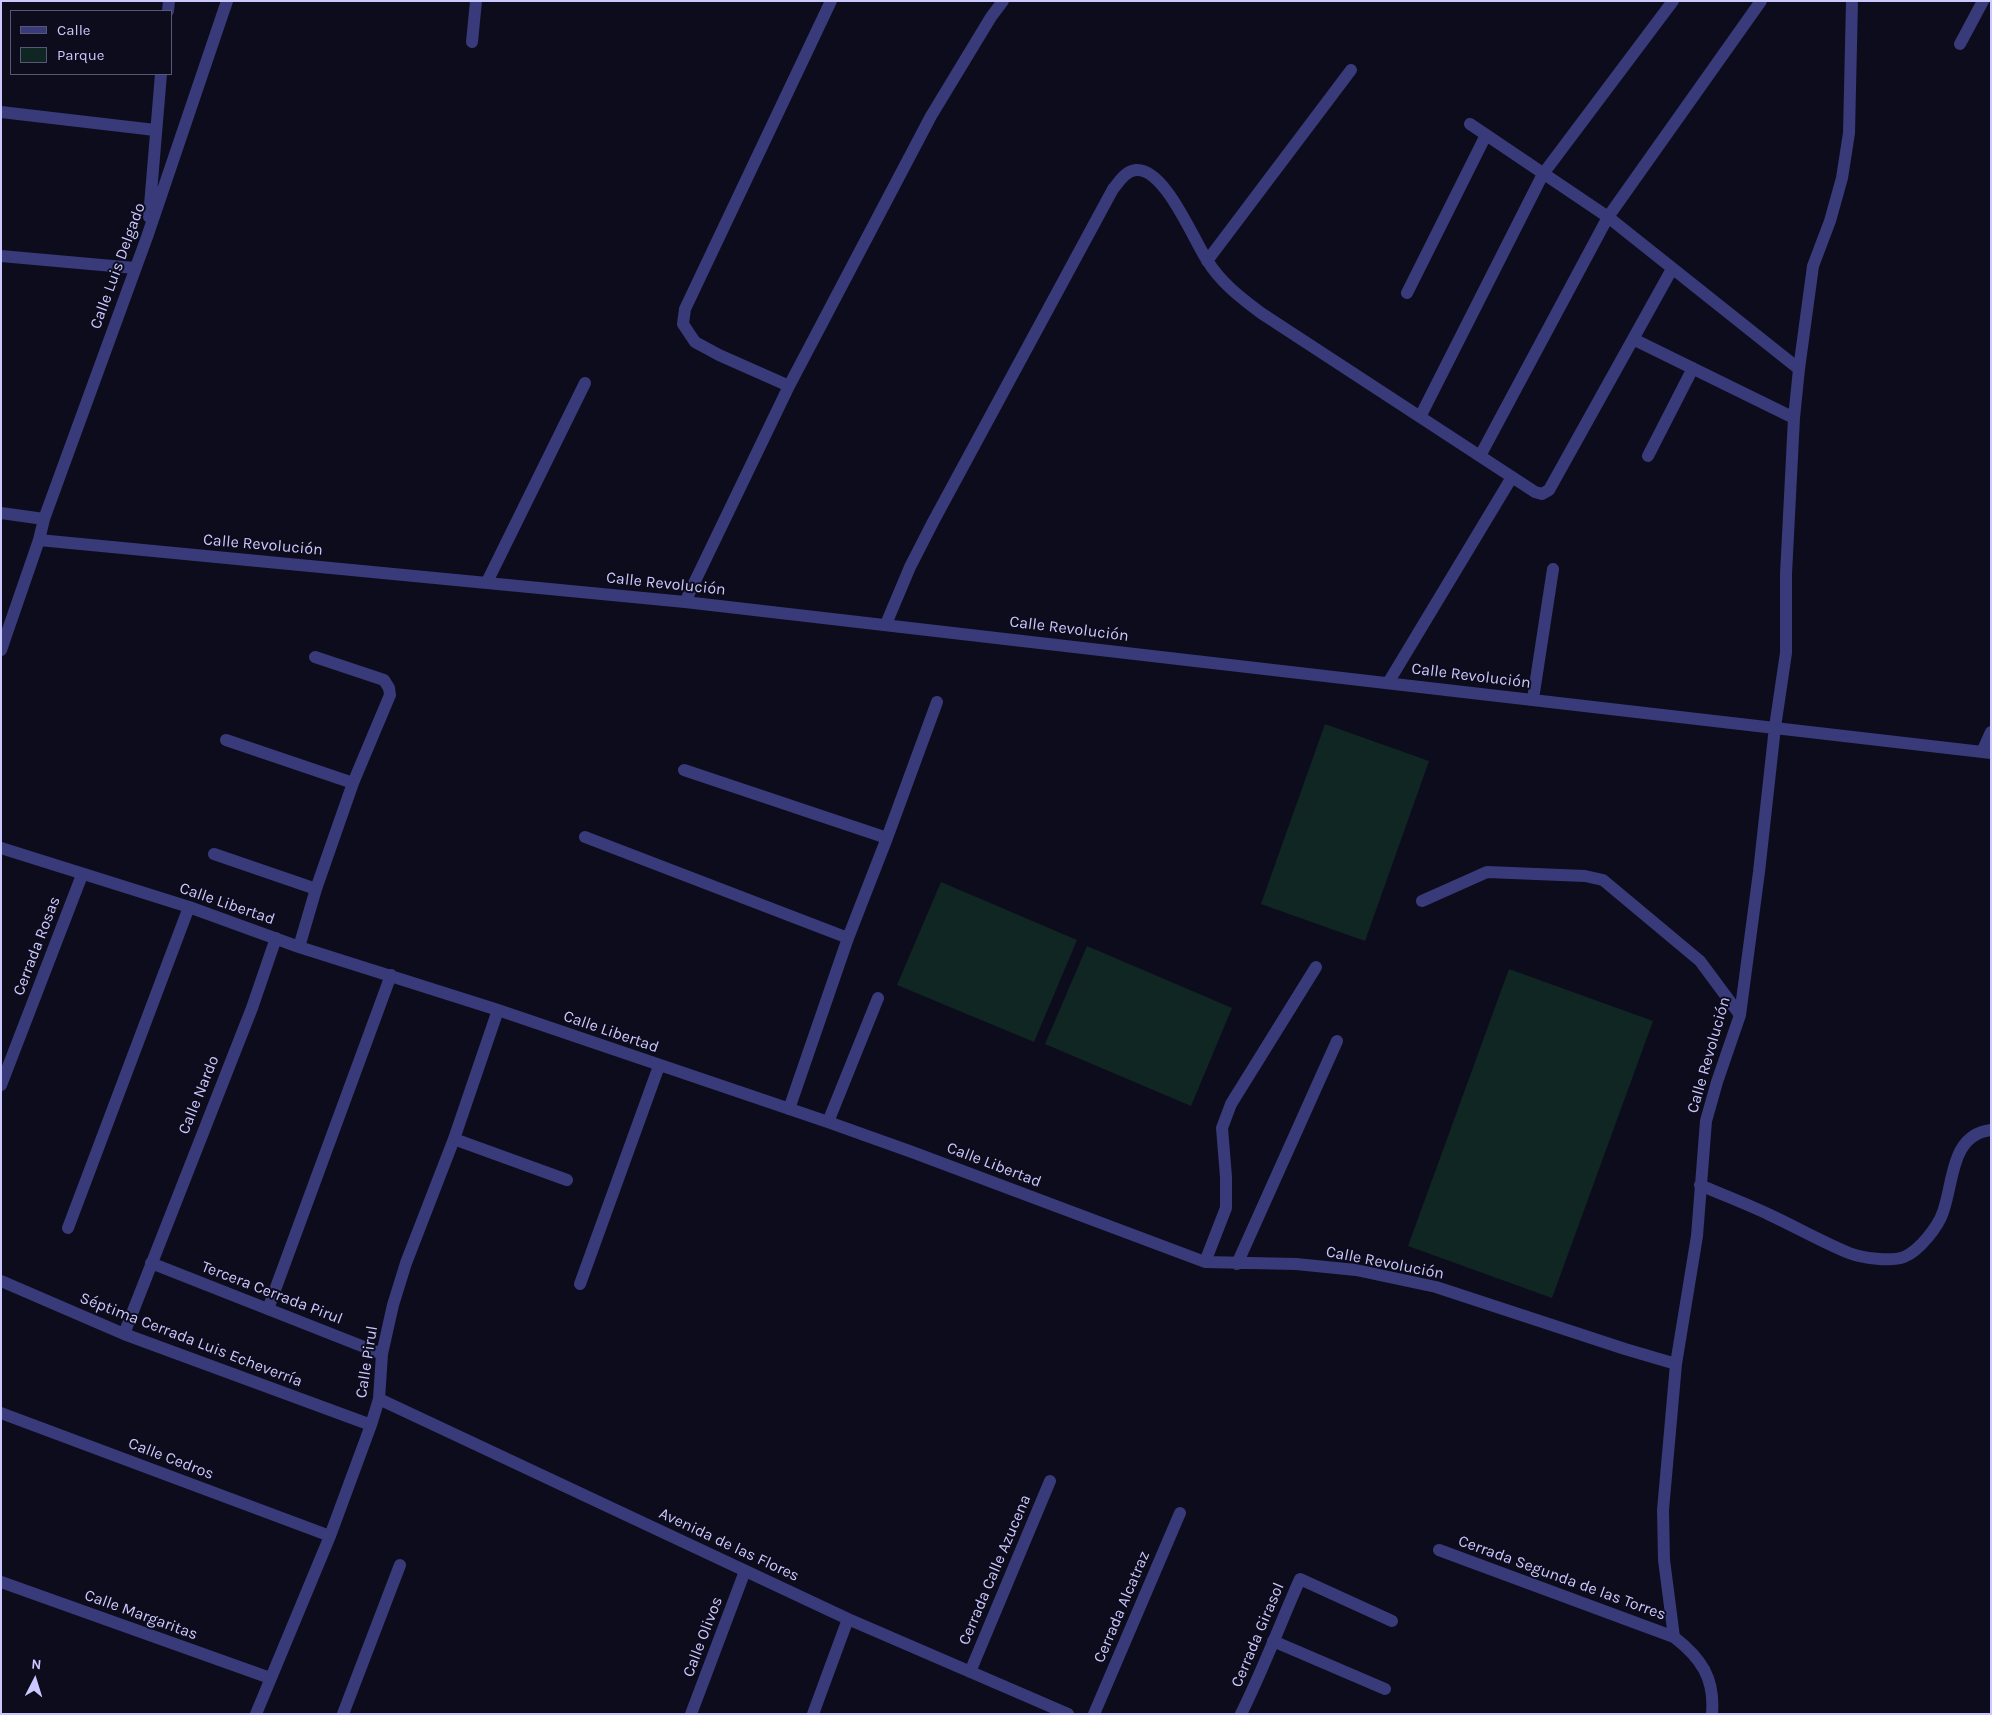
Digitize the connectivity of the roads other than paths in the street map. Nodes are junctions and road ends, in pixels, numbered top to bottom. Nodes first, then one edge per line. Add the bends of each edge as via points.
1 (226, 1) edge
2 (476, 1) edge
3 (831, 1) edge
4 (1003, 1) edge
5 (1673, 1) edge
6 (1761, 1) edge
7 (1852, 1) edge
8 (1983, 1) edge
9 (472, 42) dead end
10 (1960, 44) dead end
11 (1351, 70) dead end
12 (161, 75) edge
13 (1, 112) edge
14 (1470, 124) dead end
15 (155, 130) junction
16 (1486, 135) junction
17 (1543, 174) junction
18 (1608, 217) junction
19 (147, 236) junction
20 (1, 256) edge
21 (1207, 261) junction
22 (134, 268) junction
23 (1672, 269) junction
24 (1407, 293) dead end
25 (1633, 338) junction
26 (1692, 368) junction
27 (1799, 369) junction
28 (586, 382) dead end
29 (789, 386) junction
30 (1420, 417) junction
31 (1794, 418) junction
32 (1480, 456) junction
33 (1648, 456) dead end
34 (1512, 477) junction
35 (1, 513) edge
36 (44, 518) junction
37 (39, 540) junction
38 (1553, 569) dead end
39 (487, 582) junction
40 (685, 602) junction
41 (886, 624) junction
42 (1, 650) edge
43 (315, 657) dead end
44 (1388, 682) junction
45 (1533, 699) junction
46 (937, 702) dead end
47 (1775, 727) junction
48 (1991, 732) edge
49 (226, 740) dead end
50 (1986, 752) edge
51 (684, 770) dead end
52 (353, 783) junction
53 (585, 837) dead end
54 (887, 838) junction
55 (1, 848) edge
56 (214, 854) dead end
57 (82, 875) junction
58 (316, 889) junction
59 (1422, 901) dead end
60 (189, 907) junction
61 (276, 938) junction
62 (848, 938) junction
63 (299, 947) junction
64 (1316, 967) dead end
65 (391, 975) junction
66 (878, 998) dead end
67 (498, 1010) junction
68 (1740, 1015) junction
69 (1337, 1041) dead end
70 (659, 1066) junction
71 (1, 1085) edge
72 (789, 1109) junction
73 (828, 1122) junction
74 (1991, 1130) edge
75 (454, 1139) junction
76 (566, 1180) dead end
77 (1700, 1185) junction
78 (68, 1228) dead end
79 (1205, 1262) junction
80 (151, 1263) junction
81 (1237, 1264) junction
82 (1, 1281) edge
83 (580, 1284) dead end
84 (268, 1309) junction
85 (124, 1334) junction
86 (382, 1354) junction
87 (1676, 1364) junction
88 (379, 1400) junction
89 (1, 1413) edge
90 (371, 1425) junction
91 (1050, 1481) dead end
92 (1180, 1513) dead end
93 (330, 1536) junction
94 (1439, 1550) dead end
95 (400, 1565) dead end
96 (745, 1571) junction
97 (1, 1582) edge
98 (848, 1619) junction
99 (1392, 1621) dead end
100 (1674, 1637) junction
101 (1273, 1641) junction
102 (970, 1672) junction
103 (270, 1678) junction
104 (1385, 1689) dead end
105 (256, 1714) edge
106 (343, 1714) edge
107 (691, 1714) edge
108 (813, 1714) edge
109 (1068, 1714) edge
110 (1094, 1714) edge
111 (1241, 1714) edge
112 (1712, 1714) edge

1 - 19 street, Calle Luis Delgado
2 - 9 street
3 - 29 street via 684,309 683,324 695,342
4 - 29 street via 931,116
5 - 17 street
6 - 18 street
7 - 27 street via 1849,133 1842,178 1813,266
8 - 10 street
11 - 21 street
12 - 15 street
13 - 15 street
14 - 16 street
15 - 19 street
16 - 17 street
16 - 24 street
17 - 18 street
17 - 30 street
18 - 23 street
18 - 32 street
19 - 22 street, Calle Luis Delgado
20 - 22 street
21 - 30 street via 1220,278 1261,313
21 - 41 street via 1166,189 1144,172 1136,170 1125,175 1113,189 933,522
22 - 36 street, Calle Luis Delgado
23 - 25 street
23 - 27 street
25 - 26 street
25 - 34 street via 1549,490 1542,494 1535,492
26 - 31 street
26 - 33 street
27 - 31 street
28 - 39 street
29 - 40 street
30 - 32 street
31 - 47 street via 1786,574 1786,653
32 - 34 street
34 - 44 street
35 - 36 street
36 - 37 street, Calle Luis Delgado
37 - 39 street, Calle Revolución
37 - 42 street
38 - 45 street
39 - 40 street, Calle Revolución
40 - 41 street, Calle Revolución
41 - 44 street, Calle Revolución
43 - 52 street via 384,680 389,688 390,696
44 - 45 street, Calle Revolución
45 - 47 street, Calle Revolución
46 - 54 street
47 - 50 street
47 - 68 street, Calle Revolución
48 - 50 street
49 - 52 street
51 - 54 street
52 - 58 street
53 - 62 street
54 - 62 street
55 - 57 street, Calle Libertad
56 - 58 street
57 - 60 street, Calle Libertad
57 - 71 street, Cerrada Rosas
58 - 63 street
59 - 68 street via 1487,872 1585,876 1603,880 1700,961
60 - 61 street, Calle Libertad
60 - 78 street
61 - 63 street, Calle Libertad
61 - 80 street, Calle Nardo via 252,1008
62 - 72 street
63 - 65 street, Calle Libertad
64 - 79 street via 1231,1104 1222,1128 1226,1208
65 - 67 street, Calle Libertad
65 - 84 street
66 - 73 street
67 - 70 street, Calle Libertad
67 - 75 street, Calle Pirul
68 - 77 street, Calle Revolución via 1706,1121
69 - 81 street
70 - 72 street, Calle Libertad
70 - 83 street
72 - 73 street, Calle Libertad
73 - 79 street, Calle Libertad
74 - 77 street via 1982,1131 1961,1148 1955,1159 1943,1213 1913,1254 1900,1258 1886,1260 1850,1253
75 - 76 street
75 - 86 street, Calle Pirul via 406,1264
77 - 87 street, Calle Revolución via 1697,1236
79 - 81 street, Calle Revolución
80 - 84 street, Tercera Cerrada Pirul
80 - 85 street, Calle Nardo
81 - 87 street, Calle Revolución via 1296,1264 1356,1270 1436,1287
82 - 85 street, Séptima Cerrada Luis Echeverría
84 - 86 street, Tercera Cerrada Pirul
85 - 90 street, Séptima Cerrada Luis Echeverría
86 - 88 street, Calle Pirul
87 - 100 street via 1663,1510 1664,1560
88 - 90 street, Calle Pirul
88 - 96 street, Avenida de las Flores
89 - 93 street, Calle Cedros
90 - 93 street, Calle Pirul
91 - 102 street, Cerrada Calle Azucena
92 - 110 street, Cerrada Alcatraz
93 - 103 street, Calle Pirul
94 - 100 street, Cerrada Segunda de las Torres
95 - 106 street
96 - 98 street, Avenida de las Flores
96 - 107 street, Calle Olivos
97 - 103 street, Calle Margaritas
98 - 102 street, Avenida de las Flores
98 - 108 street
99 - 101 street, Cerrada Girasol via 1300,1579
100 - 112 street via 1707,1673 1714,1699
101 - 104 street
101 - 111 street, Cerrada Girasol
102 - 109 street, Avenida de las Flores
103 - 105 street, Calle Pirul

